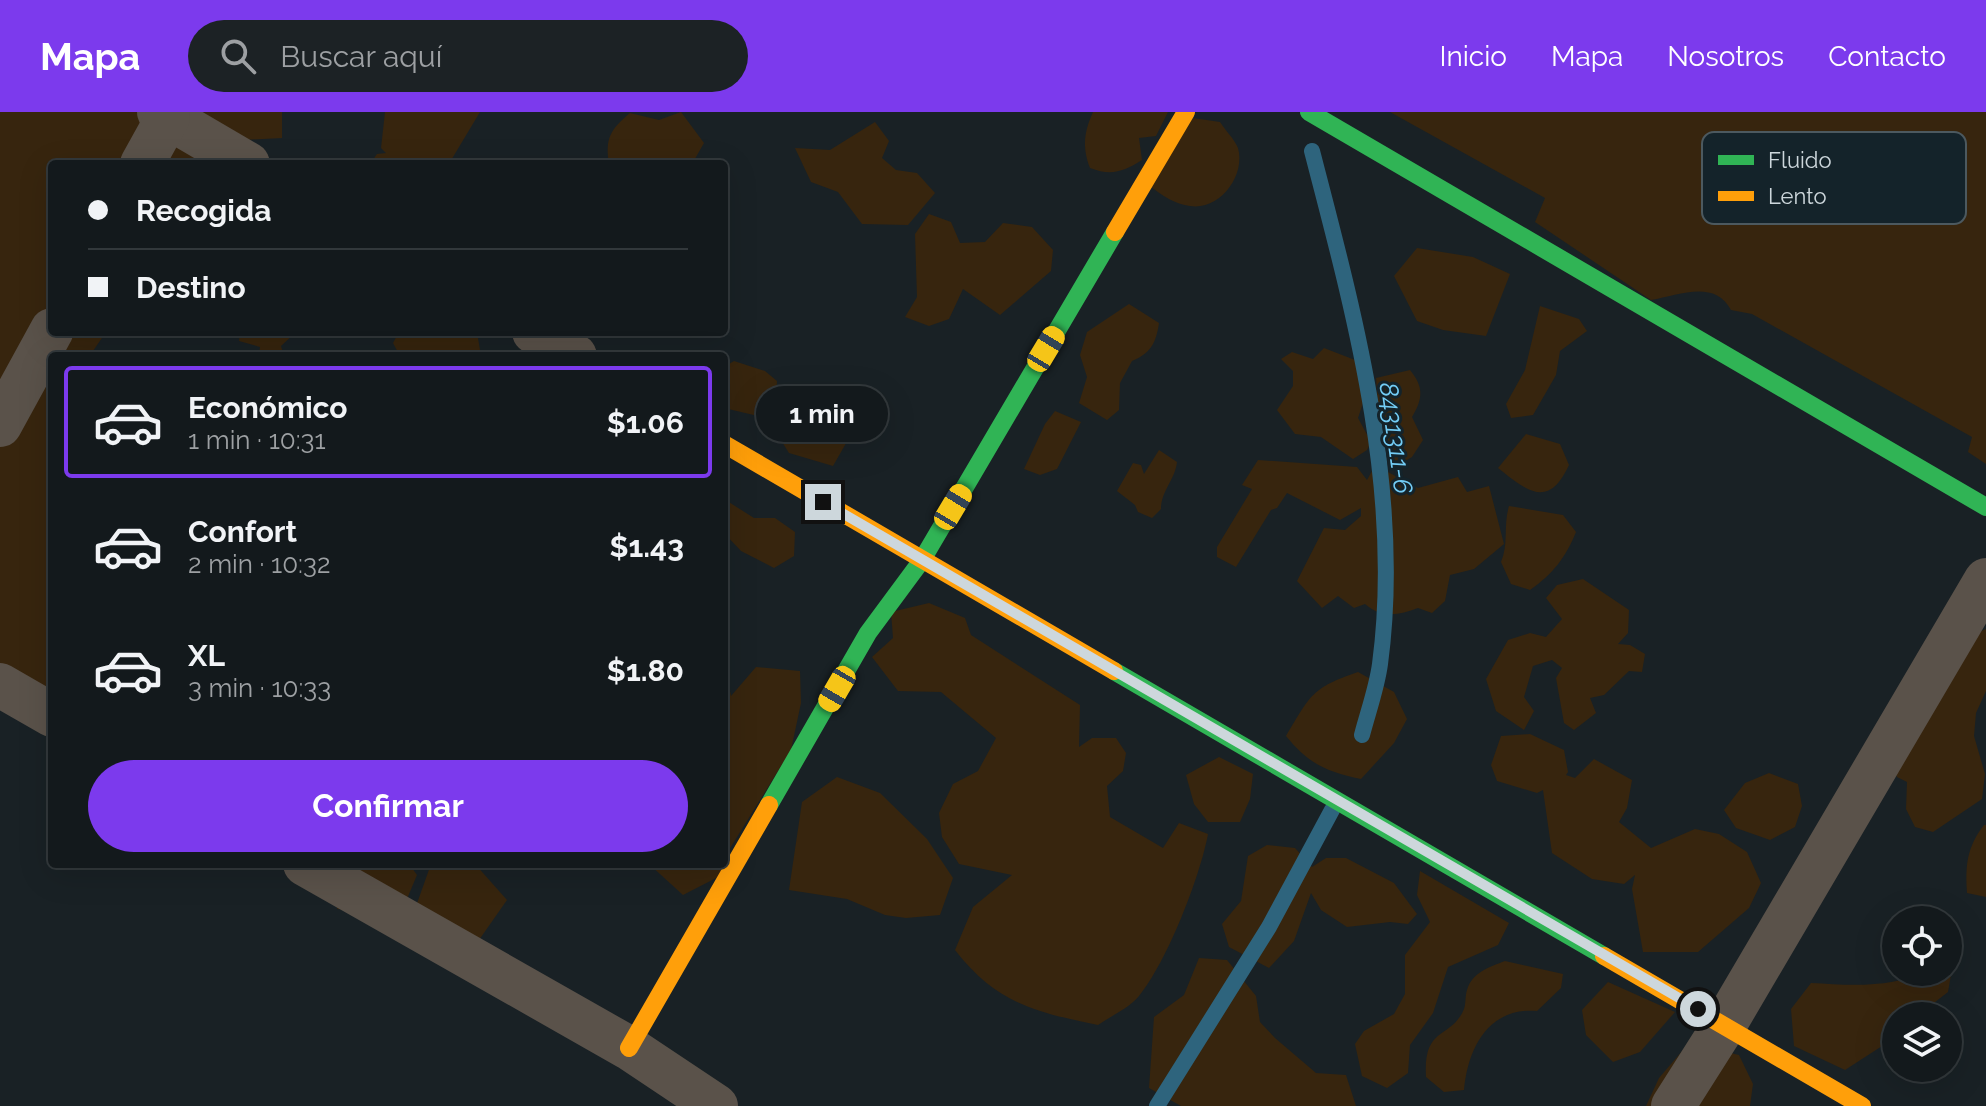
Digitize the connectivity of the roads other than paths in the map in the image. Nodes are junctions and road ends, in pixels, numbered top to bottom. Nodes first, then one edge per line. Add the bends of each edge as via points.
1 (1186, 112) edge
2 (1309, 112) edge
3 (164, 114) edge
4 (144, 160) edge
5 (241, 160) edge
6 (49, 336) edge
7 (541, 336) edge
8 (568, 352) edge
9 (0, 425) edge
10 (728, 446) edge
11 (1986, 507) edge
12 (922, 560) junction
13 (1986, 580) edge
14 (0, 685) edge
15 (48, 713) edge
16 (312, 868) edge
17 (1725, 1024) junction
18 (629, 1048) junction
19 (716, 1106) edge
20 (1673, 1106) edge
21 (1862, 1106) edge

1 - 12 street
2 - 11 street
3 - 4 street
3 - 5 street
6 - 9 street
7 - 8 street
10 - 12 street
12 - 17 street
12 - 18 street via 868,633
13 - 17 street
14 - 15 street
16 - 18 street
17 - 20 street
17 - 21 street
18 - 19 street

